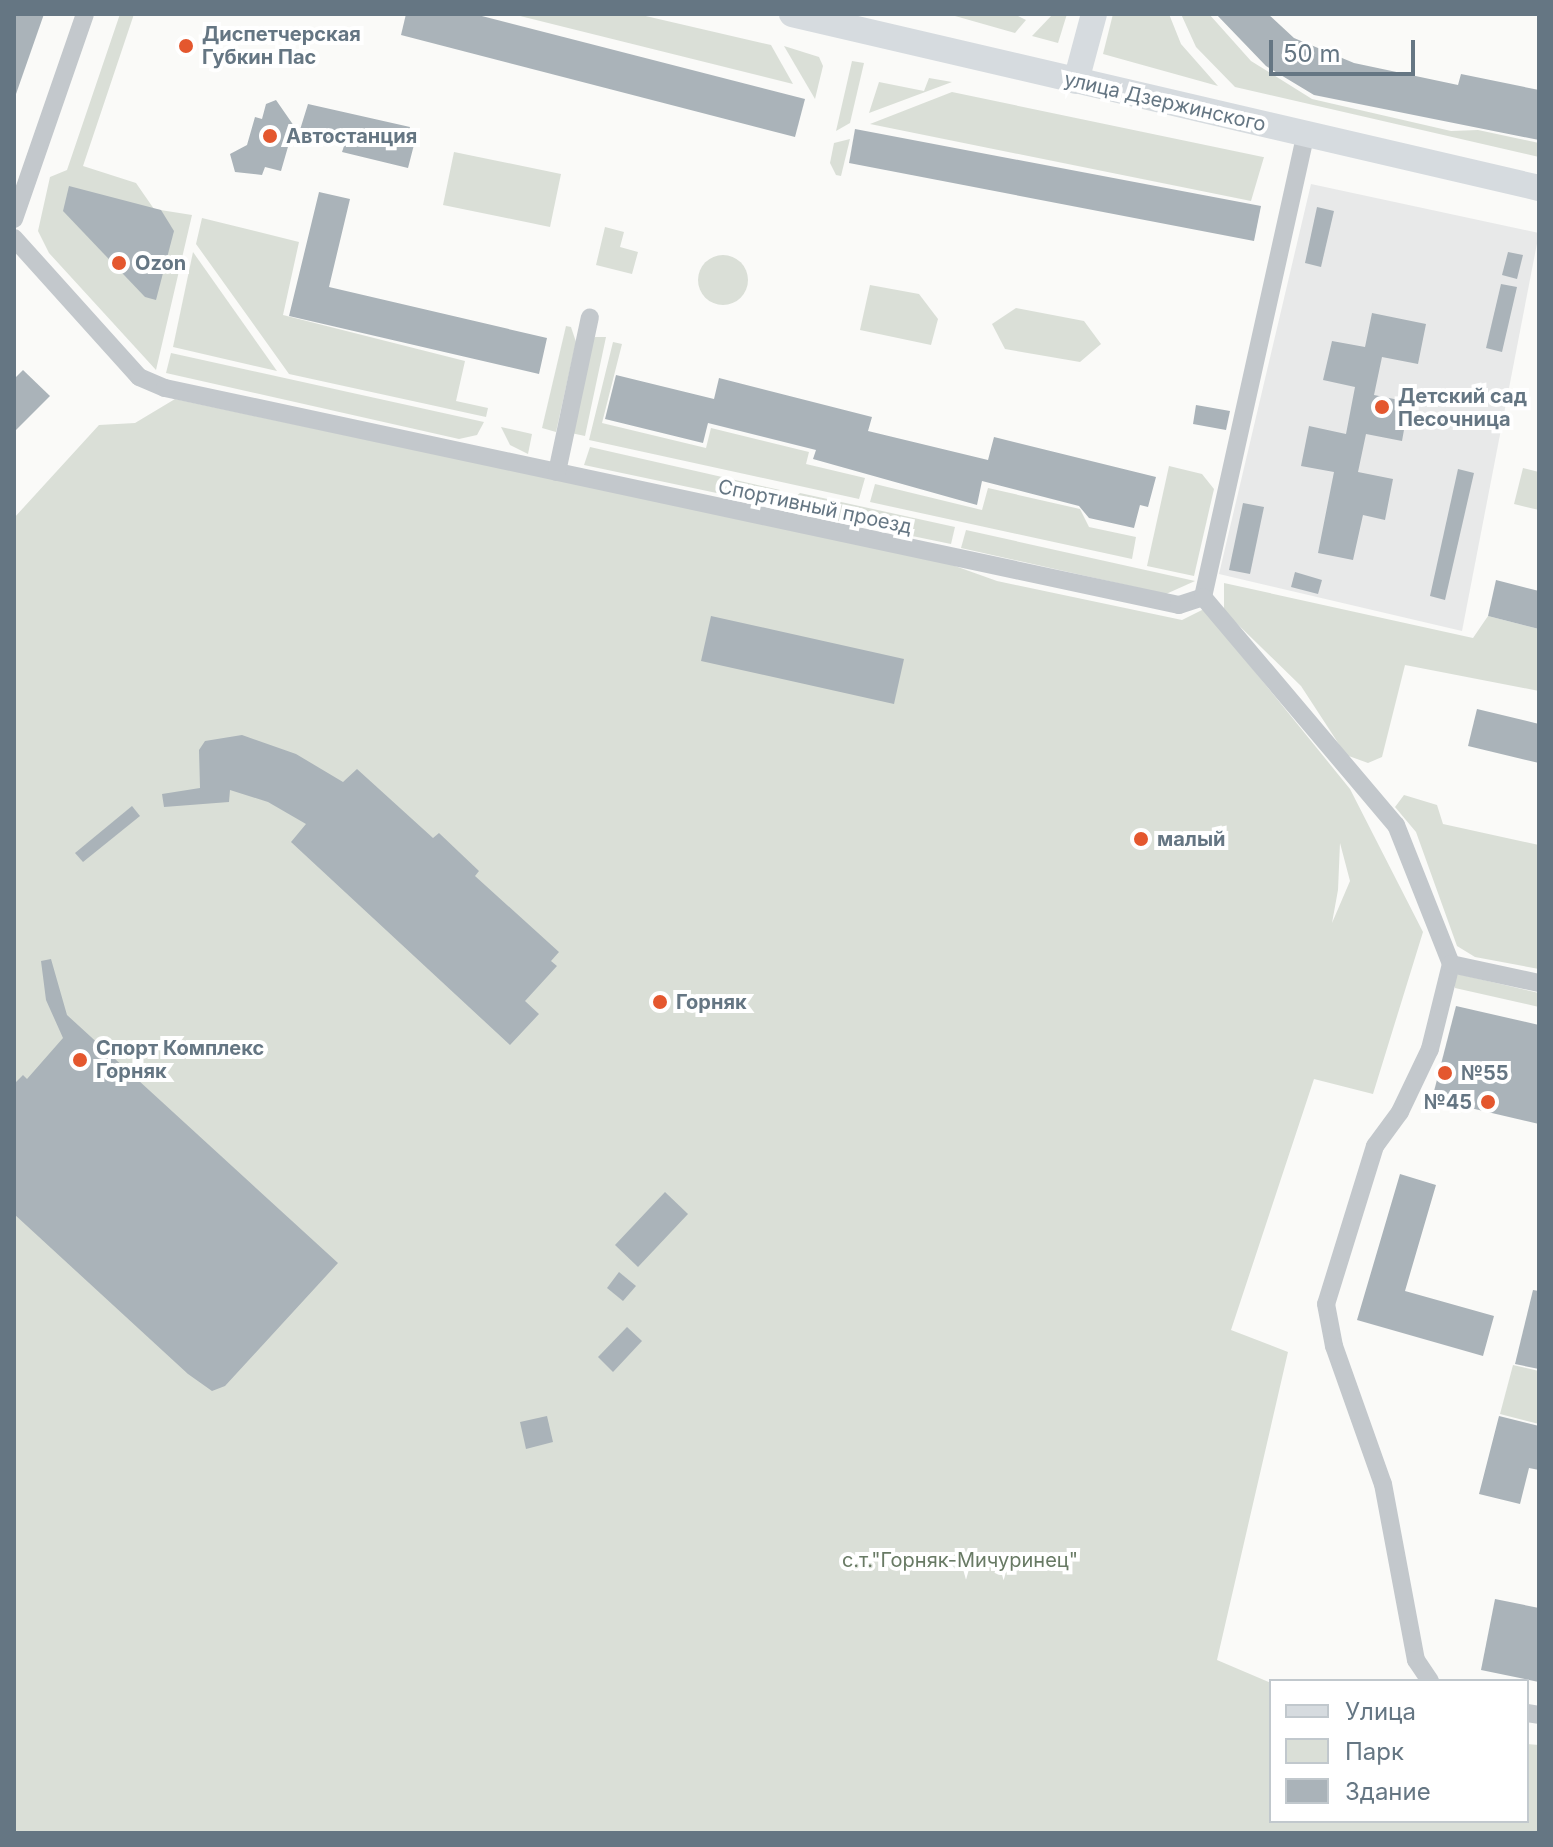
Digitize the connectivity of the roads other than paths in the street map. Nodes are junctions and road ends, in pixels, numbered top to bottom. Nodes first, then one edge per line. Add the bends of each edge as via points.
1 (85, 14) edge
2 (792, 14) edge
3 (1094, 14) edge
4 (1076, 81) junction
5 (1306, 134) junction
6 (1539, 188) edge
7 (14, 219) edge
8 (14, 238) edge
9 (590, 317) dead end
10 (557, 472) junction
11 (1203, 597) junction
12 (1451, 964) junction
13 (1539, 983) edge
14 (1429, 1679) edge

1 - 7 street
2 - 4 main road, улица Дзержинского
3 - 4 main road
4 - 5 main road, улица Дзержинского
5 - 6 main road, улица Дзержинского
5 - 11 street
8 - 10 street, Спортивный проезд via 139,377 165,388
9 - 10 street
10 - 11 street, Спортивный проезд via 1179,605
11 - 12 street via 1396,825
12 - 13 street
12 - 14 street via 1430,1049 1400,1112 1375,1146 1326,1304 1334,1346 1383,1484 1416,1660

